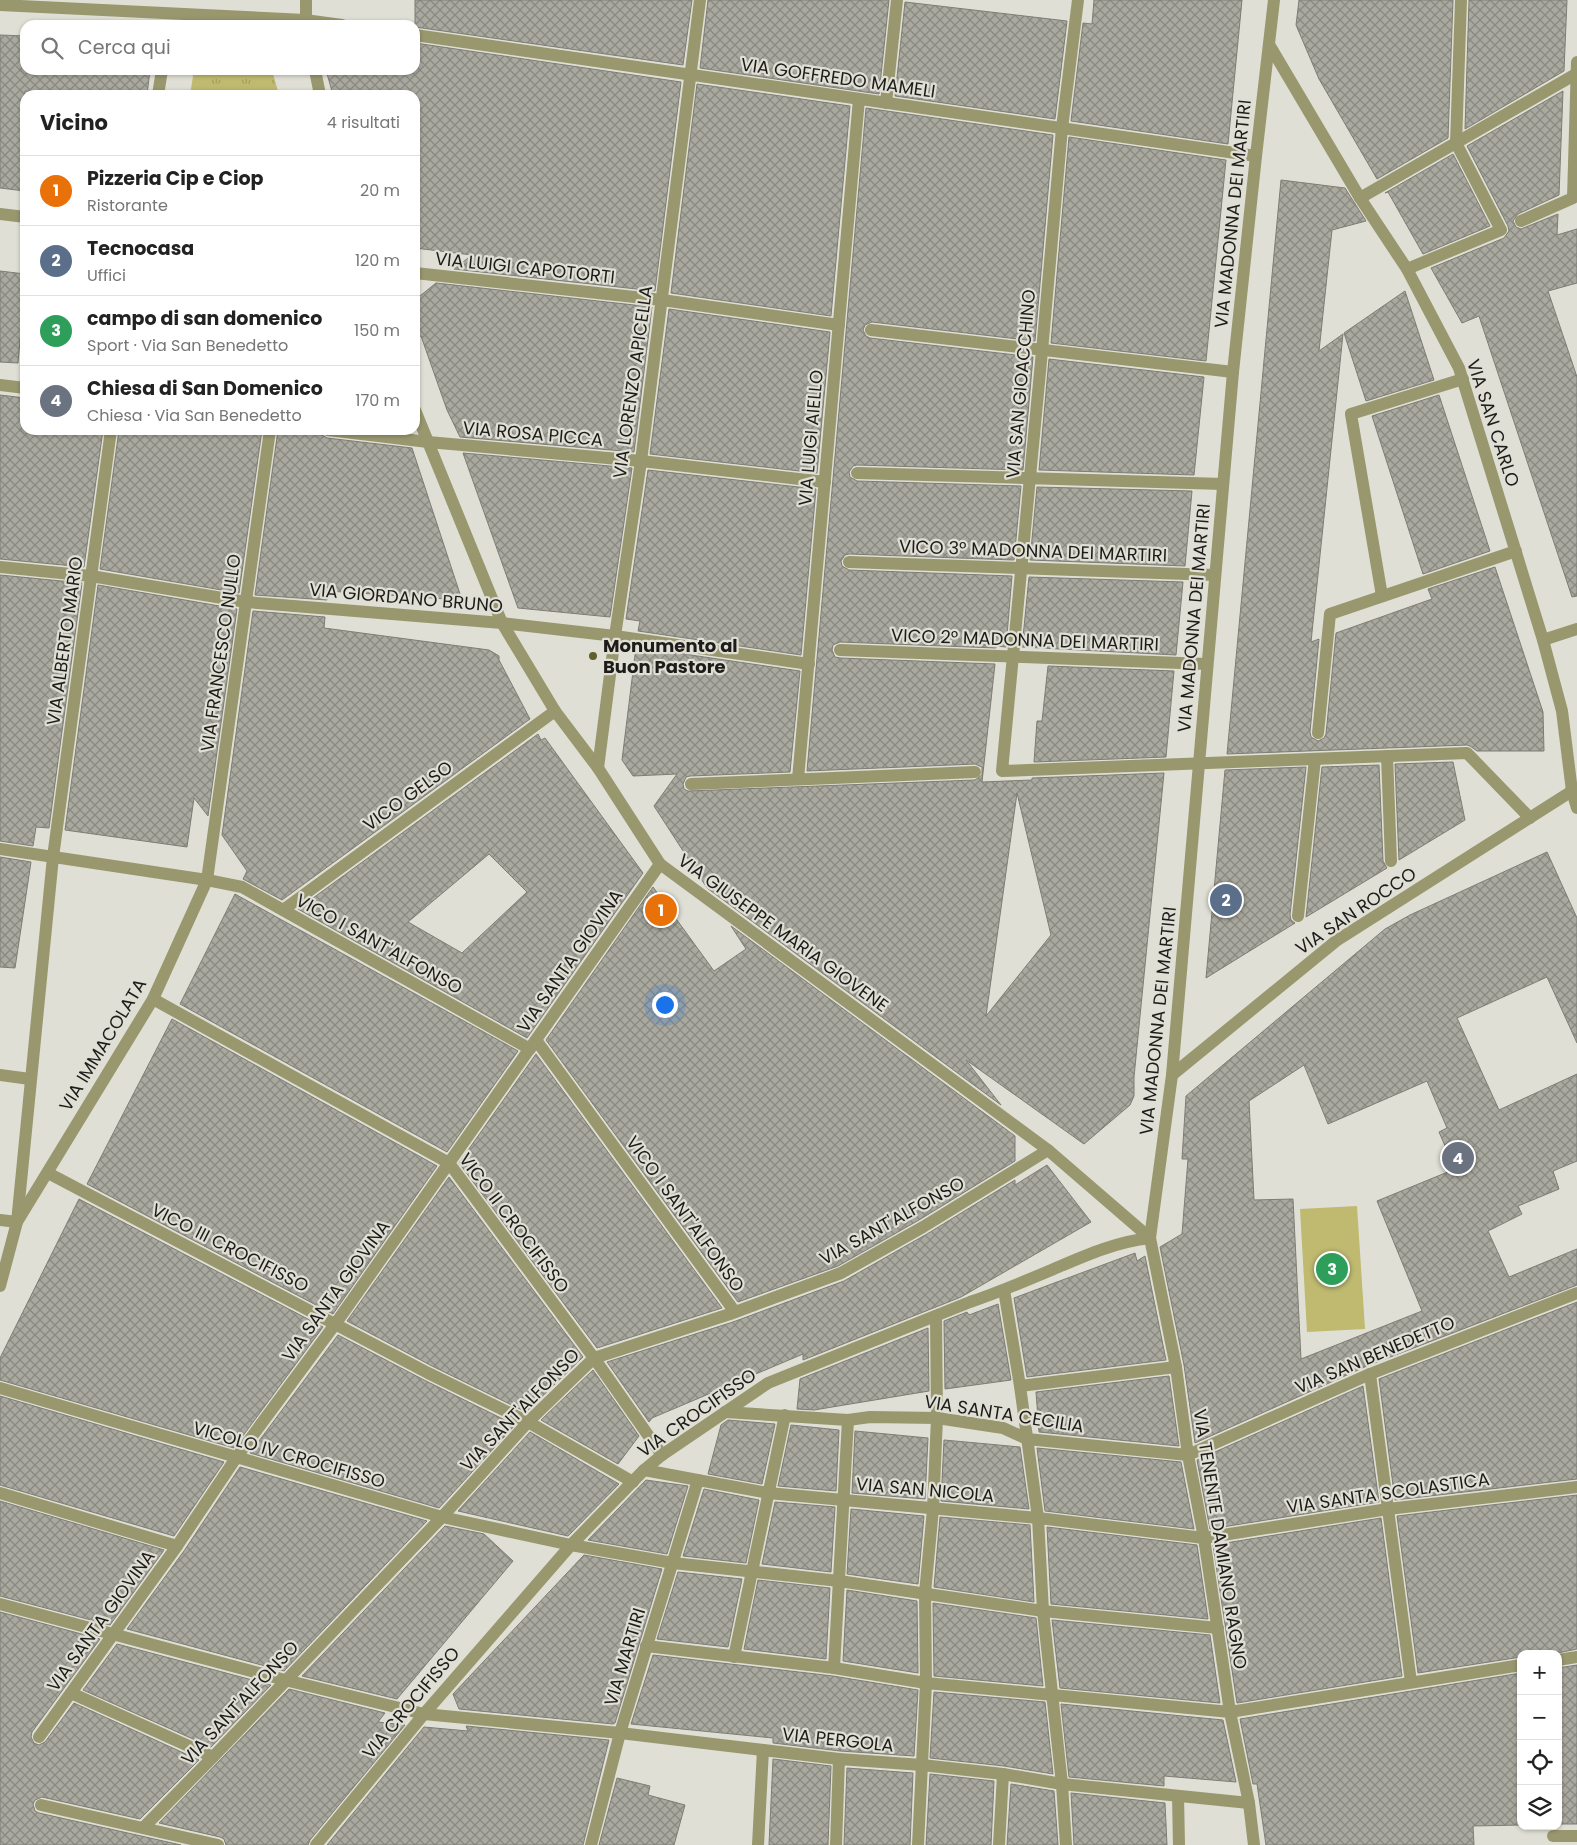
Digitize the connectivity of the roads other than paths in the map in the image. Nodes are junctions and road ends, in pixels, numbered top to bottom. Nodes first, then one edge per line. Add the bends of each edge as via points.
1 (306, 0) edge
2 (700, 0) edge
3 (898, 0) edge
4 (1078, 0) edge
5 (1274, 0) edge
6 (1461, 0) edge
7 (0, 5) edge
8 (169, 19) edge
9 (215, 20) edge
10 (306, 20) edge
11 (420, 37) edge
12 (1270, 46) junction
13 (1576, 68) edge
14 (161, 75) edge
15 (316, 75) edge
16 (690, 75) junction
17 (159, 90) edge
18 (319, 90) edge
19 (859, 99) junction
20 (886, 103) junction
21 (1062, 128) junction
22 (1456, 143) junction
23 (1256, 156) junction
24 (1360, 198) junction
25 (0, 214) edge
26 (20, 216) edge
27 (1521, 221) dead end
28 (1407, 269) junction
29 (420, 274) edge
30 (662, 300) junction
31 (839, 325) junction
32 (871, 330) dead end
33 (1042, 351) junction
34 (1233, 372) junction
35 (1462, 379) junction
36 (0, 385) edge
37 (20, 387) edge
38 (420, 422) edge
39 (111, 435) edge
40 (269, 435) edge
41 (370, 435) edge
42 (428, 442) junction
43 (641, 461) junction
44 (857, 473) dead end
45 (1030, 478) junction
46 (825, 482) junction
47 (1223, 484) junction
48 (1516, 552) junction
49 (850, 562) dead end
50 (0, 567) edge
51 (1021, 568) junction
52 (1215, 575) junction
53 (91, 576) junction
54 (1382, 596) junction
55 (246, 602) junction
56 (502, 623) junction
57 (1577, 629) edge
58 (615, 636) junction
59 (1543, 640) junction
60 (840, 650) dead end
61 (1013, 657) junction
62 (809, 664) junction
63 (1207, 664) junction
64 (554, 711) junction
65 (1318, 733) dead end
66 (1387, 756) junction
67 (1315, 759) junction
68 (1199, 764) junction
69 (598, 768) junction
70 (975, 772) dead end
71 (798, 779) junction
72 (692, 784) dead end
73 (1572, 791) junction
74 (1577, 808) edge
75 (1530, 818) junction
76 (0, 849) edge
77 (52, 857) junction
78 (1391, 860) dead end
79 (660, 864) junction
80 (207, 880) junction
81 (283, 910) junction
82 (1298, 916) dead end
83 (154, 999) junction
84 (533, 1044) junction
85 (0, 1075) edge
86 (1172, 1075) junction
87 (30, 1079) junction
88 (1048, 1150) junction
89 (449, 1162) junction
90 (48, 1173) junction
91 (0, 1220) edge
92 (18, 1222) junction
93 (1150, 1238) junction
94 (0, 1286) edge
95 (1004, 1290) junction
96 (1577, 1293) edge
97 (735, 1312) junction
98 (936, 1316) junction
99 (336, 1323) junction
100 (594, 1358) junction
101 (1176, 1367) junction
102 (1370, 1374) junction
103 (1020, 1386) junction
104 (0, 1388) edge
105 (725, 1412) junction
106 (785, 1416) junction
107 (937, 1418) junction
108 (848, 1420) junction
109 (528, 1422) junction
110 (1027, 1439) junction
111 (662, 1455) junction
112 (1188, 1455) junction
113 (236, 1458) junction
114 (644, 1470) junction
115 (698, 1480) junction
116 (633, 1482) junction
117 (1577, 1487) edge
118 (0, 1493) edge
119 (768, 1493) junction
120 (844, 1500) junction
121 (933, 1509) junction
122 (1388, 1509) junction
123 (442, 1517) junction
124 (1038, 1518) junction
125 (1204, 1538) junction
126 (571, 1545) junction
127 (177, 1546) junction
128 (672, 1563) junction
129 (751, 1572) junction
130 (839, 1581) junction
131 (925, 1593) junction
132 (0, 1604) edge
133 (1043, 1611) junction
134 (1218, 1628) junction
135 (113, 1635) junction
136 (646, 1646) junction
137 (734, 1657) junction
138 (1577, 1657) edge
139 (1562, 1659) edge
140 (1517, 1666) edge
141 (834, 1668) junction
142 (285, 1680) junction
143 (1411, 1682) junction
144 (926, 1683) junction
145 (71, 1693) junction
146 (1051, 1694) junction
147 (1230, 1712) junction
148 (424, 1714) junction
149 (620, 1734) junction
150 (39, 1737) dead end
151 (763, 1750) junction
152 (213, 1757) junction
153 (838, 1759) junction
154 (922, 1765) junction
155 (1003, 1774) junction
156 (1062, 1784) junction
157 (1178, 1796) junction
158 (1249, 1803) junction
159 (41, 1805) dead end
160 (144, 1828) junction
161 (1552, 1836) edge
162 (1577, 1836) edge
163 (218, 1845) edge
164 (316, 1845) edge
165 (591, 1845) edge
166 (758, 1845) edge
167 (836, 1845) edge
168 (918, 1845) edge
169 (999, 1845) edge
170 (1066, 1845) edge
171 (1178, 1845) edge
172 (1254, 1845) edge

1 - 10 street
2 - 16 street, VIA LORENZO APICELLA
3 - 20 street
4 - 21 street, VIA SAN GIOACCHINO
5 - 12 street, VIA MADONNA DEI MARTIRI
6 - 22 street
7 - 8 street
8 - 9 street
11 - 16 street, VIA GOFFREDO MAMELI
12 - 23 street, VIA MADONNA DEI MARTIRI
12 - 24 street, VIA SAN CARLO
13 - 22 street
13 - 27 street via 1573,198
14 - 17 street
15 - 18 street
16 - 19 street, VIA GOFFREDO MAMELI
16 - 30 street, VIA LORENZO APICELLA
19 - 20 street, VIA GOFFREDO MAMELI
19 - 31 street, VIA LUIGI AIELLO
20 - 21 street, VIA GOFFREDO MAMELI
21 - 23 street, VIA GOFFREDO MAMELI
21 - 33 street, VIA SAN GIOACCHINO
22 - 24 street
22 - 28 street via 1502,230
23 - 34 street, VIA MADONNA DEI MARTIRI
24 - 28 street, VIA SAN CARLO
25 - 26 street
28 - 35 street, VIA SAN CARLO
29 - 30 street, VIA LUIGI CAPOTORTI
30 - 31 street, VIA LUIGI CAPOTORTI
30 - 43 street, VIA LORENZO APICELLA
31 - 46 street, VIA LUIGI AIELLO
32 - 33 street
33 - 34 street
33 - 45 street, VIA SAN GIOACCHINO
34 - 47 street, VIA MADONNA DEI MARTIRI
35 - 48 street, VIA SAN CARLO
35 - 54 street via 1351,414
36 - 37 street
38 - 42 street, VIA GIUSEPPE MARIA GIOVENE
39 - 53 street, VIA ALBERTO MARIO
40 - 55 street, VIA FRANCESCO NULLO
41 - 42 street, VIA ROSA PICCA
42 - 43 street, VIA ROSA PICCA
42 - 56 street, VIA GIUSEPPE MARIA GIOVENE
43 - 46 street, VIA ROSA PICCA
43 - 58 street, VIA LORENZO APICELLA
44 - 45 street
45 - 47 street
45 - 51 street, VIA SAN GIOACCHINO
46 - 62 street, VIA LUIGI AIELLO
47 - 52 street, VIA MADONNA DEI MARTIRI
48 - 54 street
48 - 59 street, VIA SAN CARLO
49 - 51 street, VICO 3° MADONNA DEI MARTIRI
50 - 53 street, VIA GIORDANO BRUNO
51 - 52 street, VICO 3° MADONNA DEI MARTIRI
51 - 61 street, VIA SAN GIOACCHINO
52 - 63 street, VIA MADONNA DEI MARTIRI
53 - 55 street, VIA GIORDANO BRUNO
53 - 77 street, VIA ALBERTO MARIO
54 - 65 street via 1330,614
55 - 56 street, VIA GIORDANO BRUNO
55 - 80 street, VIA FRANCESCO NULLO
56 - 58 street, VIA GIORDANO BRUNO
56 - 64 street, VIA GIUSEPPE MARIA GIOVENE
57 - 59 street
58 - 62 street, VIA GIORDANO BRUNO
58 - 69 street, VIA LORENZO APICELLA
59 - 73 street, VIA SAN CARLO via 1562,711
60 - 61 street, VICO 2° MADONNA DEI MARTIRI
61 - 63 street, VICO 2° MADONNA DEI MARTIRI
61 - 68 street, VIA SAN GIOACCHINO via 1002,771
62 - 71 street, VIA LUIGI AIELLO
63 - 68 street, VIA MADONNA DEI MARTIRI
64 - 69 street, VIA GIUSEPPE MARIA GIOVENE
64 - 81 street, VICO GELSO
66 - 67 street
66 - 75 street via 1467,753
66 - 78 street
67 - 68 street
67 - 82 street
68 - 86 street, VIA MADONNA DEI MARTIRI
69 - 79 street, VIA GIUSEPPE MARIA GIOVENE
70 - 71 street
71 - 72 street
73 - 74 street, VIA SAN CARLO
73 - 75 street, VIA SAN ROCCO
75 - 86 street, VIA SAN ROCCO via 1336,941
76 - 77 street, VICO I SANT'ALFONSO
77 - 80 street, VICO I SANT'ALFONSO
77 - 87 street, VIA IMMACOLATA
79 - 84 street, VIA SANTA GIOVINA
79 - 88 street, VIA GIUSEPPE MARIA GIOVENE
80 - 81 street, VICO I SANT'ALFONSO via 242,887
80 - 83 street, VIA IMMACOLATA
81 - 84 street, VICO I SANT'ALFONSO
83 - 89 street, VICO II CROCIFISSO
83 - 90 street, VIA IMMACOLATA
84 - 89 street, VIA SANTA GIOVINA
84 - 97 street, VICO I SANT'ALFONSO
85 - 87 street
86 - 93 street, VIA MADONNA DEI MARTIRI
87 - 92 street, VIA IMMACOLATA
88 - 93 street, VIA GIUSEPPE MARIA GIOVENE
88 - 97 street, VIA SANT'ALFONSO via 923,1227 840,1273
89 - 99 street, VIA SANTA GIOVINA
89 - 100 street, VICO II CROCIFISSO
90 - 92 street, VIA IMMACOLATA
90 - 99 street, VICO III CROCIFISSO
91 - 92 street
92 - 94 street, VIA IMMACOLATA
93 - 95 street, VIA CROCIFISSO via 1129,1240 1099,1250
93 - 101 street, VIA TENENTE DAMIANO RAGNO
95 - 98 street, VIA CROCIFISSO
95 - 103 street
96 - 102 street, VIA SAN BENEDETTO
97 - 100 street, VIA SANT'ALFONSO
98 - 105 street, VIA CROCIFISSO via 768,1383
98 - 107 street
99 - 109 street, VICO III CROCIFISSO
99 - 113 street, VIA SANTA GIOVINA
100 - 109 street, VIA SANT'ALFONSO
100 - 111 street, VICO II CROCIFISSO
101 - 103 street
101 - 112 street, VIA TENENTE DAMIANO RAGNO
102 - 112 street, VIA SAN BENEDETTO
102 - 122 street
103 - 110 street
104 - 113 street, VICOLO IV CROCIFISSO
105 - 106 street, VIA SANTA CECILIA
105 - 111 street, VIA CROCIFISSO
106 - 108 street, VIA SANTA CECILIA
106 - 119 street
107 - 108 street, VIA SANTA CECILIA via 870,1417
107 - 110 street, VIA SANTA CECILIA via 1003,1428
107 - 121 street
108 - 120 street
109 - 116 street, VICO III CROCIFISSO
109 - 123 street, VIA SANT'ALFONSO
110 - 112 street, VIA SANTA CECILIA
110 - 124 street
111 - 114 street, VIA CROCIFISSO
112 - 125 street, VIA TENENTE DAMIANO RAGNO
113 - 123 street, VICOLO IV CROCIFISSO
113 - 127 street, VIA SANTA GIOVINA
114 - 115 street, VIA SAN NICOLA
114 - 116 street, VIA CROCIFISSO
115 - 119 street, VIA SAN NICOLA
115 - 128 street, VIA MARTIRI
116 - 126 street, VIA CROCIFISSO
117 - 122 street, VIA SANTA SCOLASTICA
118 - 127 street
119 - 120 street, VIA SAN NICOLA
119 - 129 street
120 - 121 street, VIA SAN NICOLA
120 - 130 street
121 - 124 street, VIA SAN NICOLA
121 - 131 street
122 - 125 street, VIA SANTA SCOLASTICA
122 - 143 street
123 - 126 street, VICOLO IV CROCIFISSO
123 - 142 street, VIA SANT'ALFONSO
124 - 125 street, VIA SAN NICOLA
124 - 133 street
125 - 134 street, VIA TENENTE DAMIANO RAGNO
126 - 128 street, VICOLO IV CROCIFISSO
126 - 148 street, VIA CROCIFISSO
127 - 135 street, VIA SANTA GIOVINA
128 - 129 street, VICOLO IV CROCIFISSO
128 - 136 street, VIA MARTIRI
129 - 130 street, VICOLO IV CROCIFISSO
129 - 137 street
130 - 131 street, VICOLO IV CROCIFISSO
130 - 141 street
131 - 133 street, VICOLO IV CROCIFISSO
131 - 144 street
132 - 135 street, VIA PERGOLA
133 - 134 street, VICOLO IV CROCIFISSO
133 - 146 street
134 - 147 street, VIA TENENTE DAMIANO RAGNO
135 - 142 street, VIA PERGOLA
135 - 145 street, VIA SANTA GIOVINA
136 - 137 street
136 - 149 street, VIA MARTIRI
137 - 141 street
138 - 139 street
140 - 143 street
141 - 144 street
142 - 148 street, VIA PERGOLA
142 - 152 street, VIA SANT'ALFONSO
143 - 147 street
144 - 146 street
144 - 154 street
145 - 150 street, VIA SANTA GIOVINA
145 - 152 street
146 - 147 street
146 - 156 street
147 - 158 street, VIA TENENTE DAMIANO RAGNO
148 - 149 street, VIA PERGOLA
148 - 164 street, VIA CROCIFISSO
149 - 151 street, VIA PERGOLA
149 - 165 street, VIA MARTIRI
151 - 153 street, VIA PERGOLA
151 - 166 street
152 - 160 street, VIA SANT'ALFONSO
153 - 154 street, VIA PERGOLA
153 - 167 street
154 - 155 street, VIA PERGOLA
154 - 168 street
155 - 156 street, VIA PERGOLA
155 - 169 street
156 - 157 street, VIA PERGOLA
156 - 170 street
157 - 158 street, VIA PERGOLA
157 - 171 street
158 - 172 street, VIA TENENTE DAMIANO RAGNO
159 - 160 street
160 - 163 street
161 - 162 street

